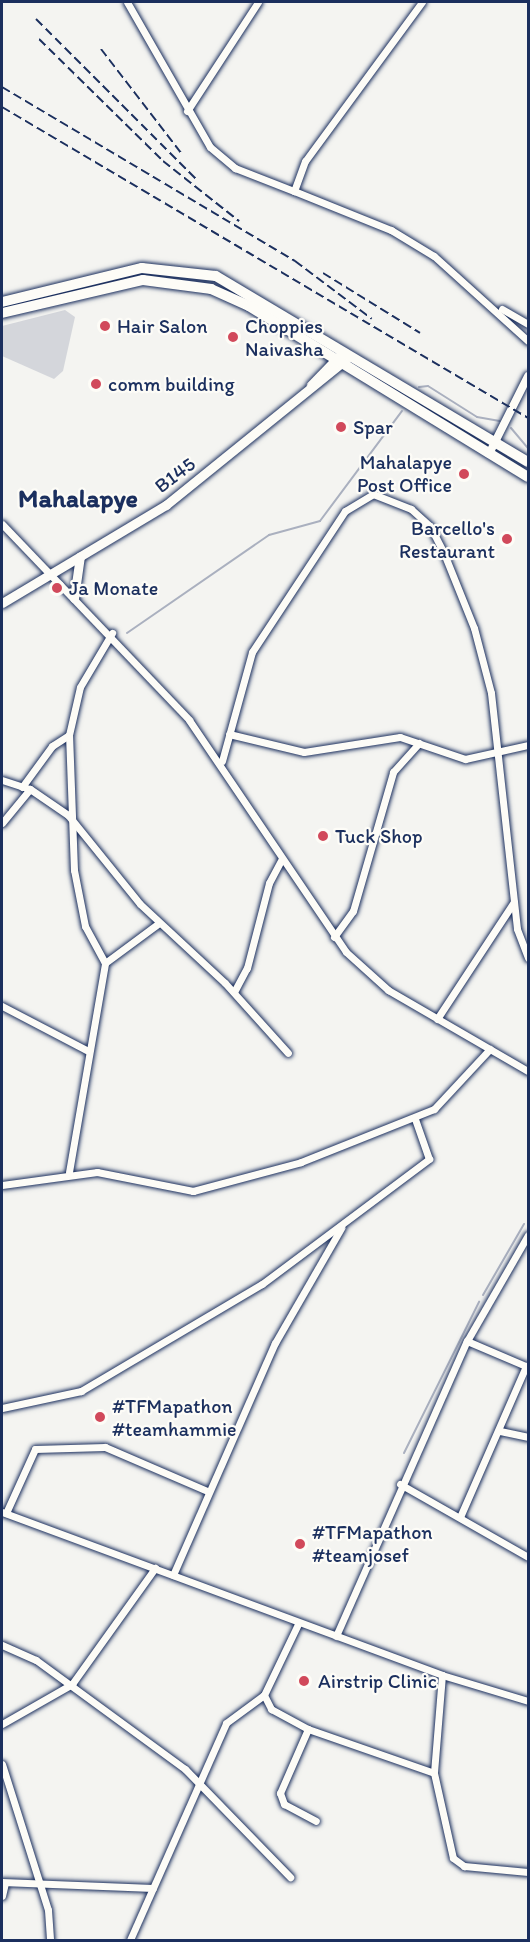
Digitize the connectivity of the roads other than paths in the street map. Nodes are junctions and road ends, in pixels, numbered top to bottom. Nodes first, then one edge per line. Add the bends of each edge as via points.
1 (127, 2) edge
2 (258, 2) edge
3 (422, 2) edge
4 (187, 111) junction
5 (294, 191) junction
6 (483, 297) junction
7 (2, 302) edge
8 (2, 314) edge
9 (528, 324) edge
10 (528, 341) edge
11 (343, 358) junction
12 (528, 376) edge
13 (527, 385) edge
14 (495, 443) junction
15 (489, 454) junction
16 (528, 462) edge
17 (528, 477) edge
18 (2, 524) edge
19 (80, 556) junction
20 (49, 574) junction
21 (74, 598) junction
22 (2, 603) edge
23 (111, 633) junction
24 (229, 734) junction
25 (69, 735) junction
26 (419, 743) junction
27 (528, 745) edge
28 (498, 751) junction
29 (222, 761) junction
30 (2, 780) edge
31 (22, 787) junction
32 (30, 789) junction
33 (68, 815) junction
34 (2, 823) edge
35 (282, 859) junction
36 (514, 902) junction
37 (159, 923) junction
38 (334, 937) junction
39 (528, 958) edge
40 (105, 963) junction
41 (234, 992) junction
42 (2, 1006) edge
43 (437, 1018) junction
44 (490, 1049) junction
45 (88, 1051) junction
46 (288, 1053) dead end
47 (528, 1071) edge
48 (415, 1119) junction
49 (69, 1172) junction
50 (2, 1185) edge
51 (344, 1223) junction
52 (528, 1235) edge
53 (467, 1341) junction
54 (527, 1366) edge
55 (2, 1408) edge
56 (500, 1431) junction
57 (528, 1437) edge
58 (400, 1484) junction
59 (207, 1491) junction
60 (4, 1512) edge
61 (460, 1516) junction
62 (528, 1557) edge
63 (155, 1568) junction
64 (172, 1575) junction
65 (298, 1624) junction
66 (336, 1636) junction
67 (2, 1645) edge
68 (442, 1675) junction
69 (72, 1684) junction
70 (264, 1695) junction
71 (528, 1701) edge
72 (2, 1724) edge
73 (308, 1729) junction
74 (2, 1764) edge
75 (434, 1773) junction
76 (198, 1781) junction
77 (316, 1821) dead end
78 (528, 1872) edge
79 (290, 1876) dead end
80 (3, 1882) edge
81 (39, 1882) junction
82 (153, 1888) junction
83 (2, 1896) edge
84 (50, 1941) edge
85 (130, 1941) edge

1 - 4 street
2 - 4 street
3 - 5 street via 304,161
4 - 5 street via 227,163
5 - 6 street via 391,231 434,256
6 - 9 street
6 - 10 street
7 - 11 highway via 108,273 174,267 237,285
8 - 11 highway via 110,284 172,280 212,289
11 - 14 highway
11 - 15 highway
11 - 19 main road, B145 / B145 via 166,505
12 - 13 street
13 - 14 street
14 - 15 street
14 - 16 highway
15 - 17 highway
18 - 20 street
19 - 20 main road, B145 / B145
19 - 21 main road
20 - 21 street
20 - 22 main road, B145 / B145
21 - 23 street
23 - 25 street via 80,687
23 - 29 street
24 - 26 street via 304,752 384,737
24 - 28 street via 246,666 272,617 345,511 373,494 411,508 430,526 443,551 474,628 492,693
24 - 29 street
25 - 31 street via 52,746
25 - 33 street
26 - 28 street via 465,759
26 - 38 street via 393,772 353,911
27 - 28 street
28 - 36 street
29 - 35 street
30 - 31 street
31 - 32 street
32 - 33 street
32 - 34 street
33 - 37 street
33 - 40 street via 85,926
35 - 38 street
35 - 41 street via 269,883 247,968
36 - 39 street
36 - 43 street
37 - 40 street
37 - 41 street
38 - 43 street via 388,990
40 - 45 street
41 - 46 street
42 - 45 street
43 - 44 street
44 - 47 street
44 - 48 street via 454,1092
45 - 49 street
48 - 49 street via 302,1162 193,1191 109,1173
48 - 51 street via 429,1159
49 - 50 street
51 - 55 street via 212,1317 81,1391
51 - 59 street via 275,1343
52 - 53 street
53 - 54 street
53 - 58 street
54 - 56 street
56 - 57 street
56 - 61 street
58 - 61 street
58 - 66 street
59 - 60 street via 105,1447 35,1449
59 - 64 street
60 - 63 street
61 - 62 street
63 - 64 street
63 - 69 street
64 - 65 street
65 - 66 street
65 - 70 street
66 - 68 street
67 - 69 street
68 - 71 street
68 - 75 street
69 - 72 street
69 - 76 street
70 - 73 street via 271,1709
70 - 76 street via 226,1723
73 - 75 street
73 - 77 street via 280,1793 284,1804
74 - 81 street
75 - 78 street via 453,1858 464,1866
76 - 79 street
76 - 82 street
80 - 81 street
80 - 83 street
81 - 82 street
81 - 84 street
82 - 85 street

